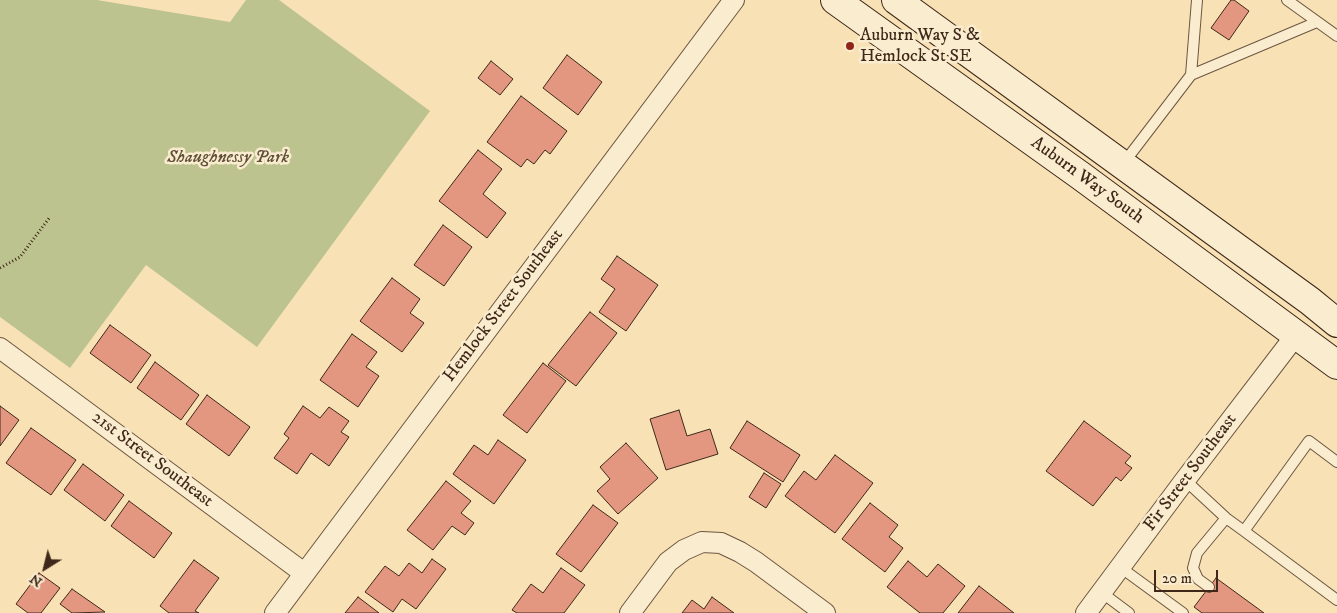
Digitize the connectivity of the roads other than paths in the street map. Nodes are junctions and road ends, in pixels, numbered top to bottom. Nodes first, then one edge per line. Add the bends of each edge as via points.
1 (734, 0) edge
2 (835, 0) edge
3 (896, 0) edge
4 (1197, 0) edge
5 (1287, 0) edge
6 (1317, 22) junction
7 (1337, 36) edge
8 (1191, 74) junction
9 (987, 109) junction
10 (1122, 165) junction
11 (1337, 322) edge
12 (1296, 335) junction
13 (1337, 342) edge
14 (0, 348) edge
15 (1337, 365) edge
16 (1337, 462) edge
17 (1185, 480) junction
18 (1226, 518) junction
19 (1244, 531) junction
20 (1120, 567) junction
21 (304, 573) junction
22 (1209, 587) dead end
23 (1101, 592) junction
24 (1337, 600) edge
25 (275, 613) edge
26 (630, 613) edge
27 (825, 613) edge
28 (1086, 613) edge
29 (1129, 613) edge
30 (1183, 613) edge

1 - 21 street, Hemlock Street Southeast
2 - 9 main road, Auburn Way South
3 - 10 main road, Auburn Way South
4 - 8 lane
5 - 6 lane
6 - 7 lane
6 - 8 lane
8 - 10 lane
9 - 10 main road via 1005,110 1020,116 1102,171
9 - 12 main road, Auburn Way South
10 - 11 main road, Auburn Way South
12 - 13 main road via 1304,326 1311,326
12 - 15 main road, Auburn Way South
12 - 17 street, Fir Street Southeast
14 - 21 street, 21st Street Southeast
16 - 19 lane via 1309,441
17 - 18 lane
17 - 20 street, Fir Street Southeast
18 - 19 lane
18 - 22 lane via 1197,553 1193,568 1198,579
19 - 24 lane
20 - 23 street, Fir Street Southeast
20 - 30 lane
21 - 25 street, Hemlock Street Southeast
23 - 28 street, Fir Street Southeast
23 - 29 lane
26 - 27 street via 668,562 702,542 721,543 740,552

